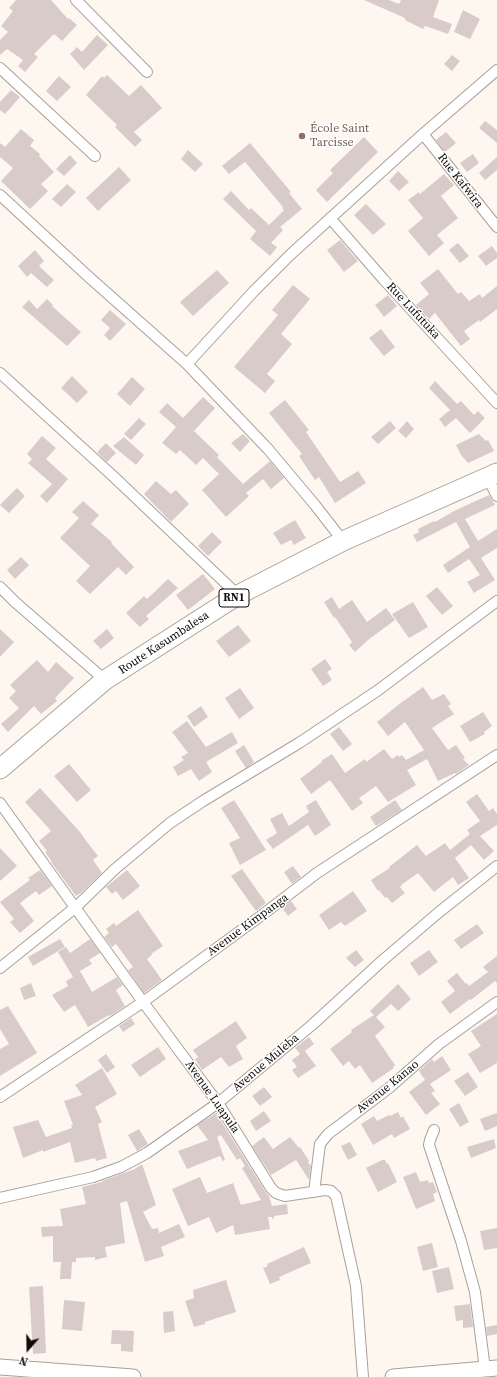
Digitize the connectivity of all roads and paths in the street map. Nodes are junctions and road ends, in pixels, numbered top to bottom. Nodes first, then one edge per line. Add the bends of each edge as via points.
1 (76, 0) edge
2 (0, 68) edge
3 (497, 70) edge
4 (147, 72) dead end
5 (423, 134) junction
6 (95, 156) dead end
7 (0, 195) edge
8 (330, 218) junction
9 (497, 227) edge
10 (187, 364) junction
11 (0, 373) edge
12 (497, 403) edge
13 (492, 475) edge
14 (497, 496) edge
15 (343, 541) junction
16 (0, 587) edge
17 (238, 595) junction
18 (497, 601) edge
19 (105, 680) junction
20 (497, 755) edge
21 (0, 769) edge
22 (0, 803) edge
23 (497, 866) edge
24 (76, 907) junction
25 (0, 968) edge
26 (143, 1002) junction
27 (497, 1002) edge
28 (0, 1097) edge
29 (218, 1103) junction
30 (434, 1130) dead end
31 (314, 1192) junction
32 (0, 1198) edge
33 (0, 1367) edge
34 (491, 1368) edge
35 (99, 1376) edge
36 (133, 1377) edge
37 (363, 1377) edge
38 (393, 1377) edge

1 - 4 street
2 - 6 street
3 - 5 street
5 - 8 street
5 - 9 street, Rue Kafwira
7 - 10 street
8 - 10 street via 254,291
8 - 12 street, Rue Lufutuka
10 - 15 street via 268,449
11 - 17 street
13 - 14 street
13 - 15 highway, Route Kasumbalesa / RN1
15 - 17 highway, Route Kasumbalesa / RN1
16 - 19 street
17 - 19 highway, Route Kasumbalesa / RN1
18 - 24 street via 377,691 170,823 115,869
19 - 21 highway, Route Kasumbalesa / RN1
20 - 26 street, Avenue Kimpanga via 317,873
22 - 24 street, Avenue Luapula
23 - 29 street, Avenue Muleba via 383,960 312,1025
24 - 25 street
24 - 26 street, Avenue Luapula
26 - 28 street, Avenue Kimpanga
26 - 29 street, Avenue Luapula
27 - 31 street, Avenue Kanao via 439,1044 389,1088 328,1134 320,1144
29 - 31 street, Avenue Luapula via 276,1193 285,1196
29 - 32 street, Avenue Muleba via 147,1153 121,1167 93,1177
30 - 34 street via 429,1145 461,1241
31 - 37 street, Avenue Luapula via 331,1191 336,1196 356,1286
33 - 35 main road
34 - 38 main road
35 - 36 main road

